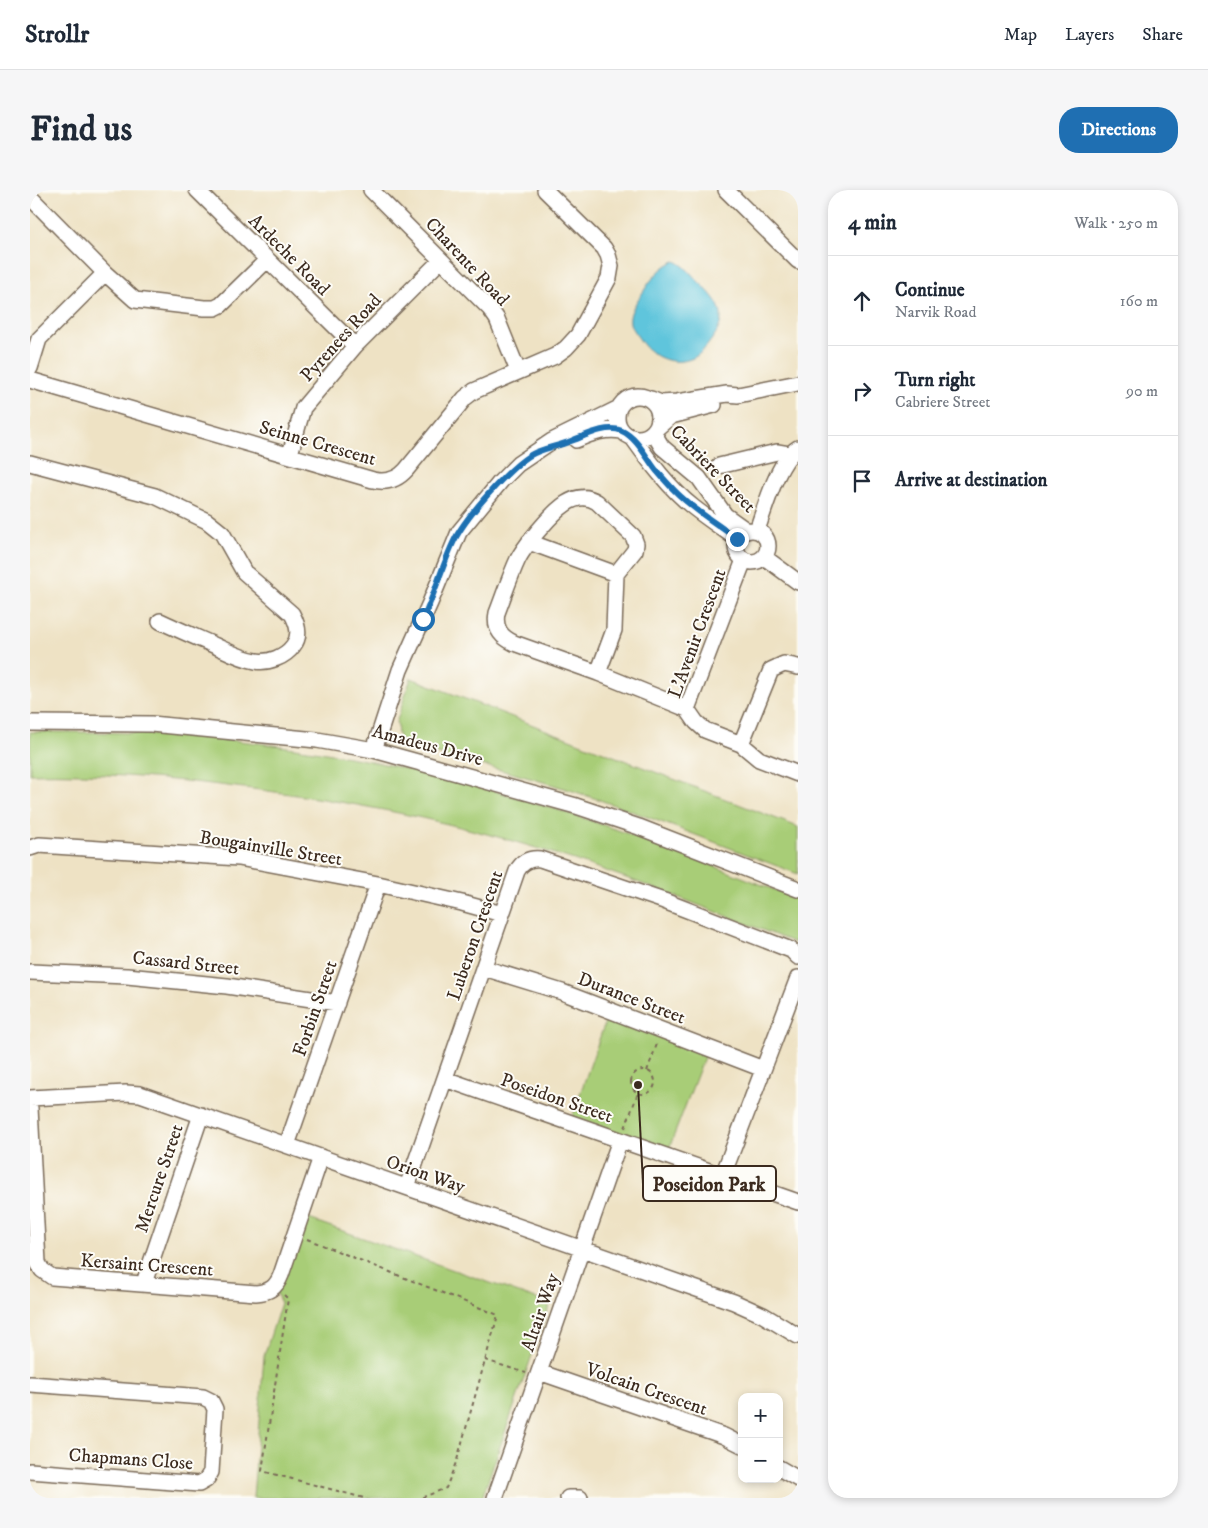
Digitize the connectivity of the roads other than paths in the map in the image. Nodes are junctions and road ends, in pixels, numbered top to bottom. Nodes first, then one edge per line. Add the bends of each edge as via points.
1 (197, 190) edge
2 (371, 190) edge
3 (545, 190) edge
4 (726, 190) edge
5 (30, 197) edge
6 (267, 260) junction
7 (441, 260) junction
8 (798, 261) edge
9 (105, 273) junction
10 (355, 346) junction
11 (30, 368) edge
12 (518, 371) junction
13 (30, 380) edge
14 (798, 383) edge
15 (738, 395) junction
16 (651, 400) junction
17 (619, 408) junction
18 (655, 430) junction
19 (627, 434) junction
20 (541, 450) junction
21 (794, 451) edge
22 (290, 454) junction
23 (30, 463) edge
24 (679, 463) junction
25 (719, 466) dead end
26 (665, 479) junction
27 (747, 533) junction
28 (529, 542) junction
29 (764, 558) junction
30 (744, 560) junction
31 (616, 574) junction
32 (798, 582) edge
33 (160, 621) dead end
34 (798, 667) edge
35 (598, 673) junction
36 (687, 709) junction
37 (30, 723) edge
38 (741, 744) junction
39 (374, 750) junction
40 (798, 774) edge
41 (30, 848) edge
42 (378, 884) junction
43 (798, 889) edge
44 (502, 914) junction
45 (798, 957) edge
46 (484, 968) junction
47 (30, 972) edge
48 (798, 978) edge
49 (337, 1003) junction
50 (763, 1069) junction
51 (445, 1079) junction
52 (30, 1098) edge
53 (30, 1108) edge
54 (201, 1115) junction
55 (620, 1140) junction
56 (287, 1145) junction
57 (321, 1157) junction
58 (723, 1175) junction
59 (407, 1187) junction
60 (798, 1202) edge
61 (582, 1249) junction
62 (144, 1283) junction
63 (798, 1336) edge
64 (538, 1374) junction
65 (30, 1384) edge
66 (738, 1443) edge
67 (783, 1470) edge
68 (30, 1472) edge
69 (798, 1479) edge
70 (494, 1498) edge
71 (568, 1498) edge
72 (580, 1498) edge

1 - 6 street, Ardeche Road
2 - 7 street, Charente Road
3 - 12 street, Seinne Crescent via 606,251 611,272 570,344 555,356
4 - 8 street
5 - 9 street
6 - 9 street via 221,305 212,308 137,301
6 - 10 street, Ardeche Road
7 - 10 street, Pyrenees Road
7 - 12 street, Charente Road via 497,319
9 - 11 street via 39,339
10 - 22 street, Pyrenees Road via 303,408
12 - 22 street, Seinne Crescent via 469,395 406,470 394,479 378,481
13 - 22 street, Seinne Crescent
14 - 15 street
15 - 16 street via 661,403
15 - 18 street via 729,401 670,416
16 - 17 street via 634,396
16 - 18 street via 660,414
17 - 19 street via 618,422
17 - 20 street via 552,441
18 - 19 street via 644,438
18 - 24 street, Cabriere Street via 662,446
19 - 20 street via 608,429
19 - 26 street, Cabriere Street
20 - 39 street via 518,464 459,532 400,670
21 - 25 street
21 - 27 street via 780,469
23 - 33 street via 155,496 207,521 222,533 244,572 292,614 298,632 291,649 282,656 257,661 232,654
24 - 26 street
24 - 27 street, Cabriere Street via 699,478 725,515
26 - 27 street, Cabriere Street via 692,507
27 - 29 street via 762,532 768,541
27 - 30 street via 735,547
28 - 31 street
28 - 31 street via 559,509 577,499 590,498 634,538 635,550
28 - 35 street via 518,559 497,613 498,629 514,643
29 - 30 street via 754,562
29 - 32 street
30 - 36 street, L'Avenir Crescent
31 - 35 street via 614,630
34 - 38 street via 784,664 772,670
35 - 36 street
36 - 38 street, L'Avenir Crescent via 700,727
37 - 39 street, Amadeus Drive via 161,725 317,740
38 - 40 street, L'Avenir Crescent via 759,759
39 - 43 street, Amadeus Drive via 576,806
41 - 42 street, Bougainville Street via 39,845 239,858
42 - 44 street, Bougainville Street
42 - 49 street, Forbin Street
44 - 45 street, Luberon Crescent via 519,868 529,860 540,859 664,901 791,950
44 - 46 street, Luberon Crescent
46 - 50 street, Durance Street via 562,992
46 - 51 street, Luberon Crescent
47 - 49 street, Cassard Street via 127,976 227,986
48 - 50 street
49 - 56 street, Forbin Street
50 - 58 street
51 - 55 street, Poseidon Street
51 - 59 street, Luberon Crescent
52 - 54 street, Orion Way via 135,1093
53 - 62 street, Kersaint Crescent via 38,1263 42,1270 52,1277
54 - 56 street, Orion Way
54 - 62 street, Mercure Street
55 - 58 street, Poseidon Street
55 - 61 street, Altair Way
56 - 57 street, Orion Way
57 - 59 street, Orion Way
57 - 62 street, Kersaint Crescent via 281,1275 274,1287 256,1292
58 - 60 street, Poseidon Street
59 - 61 street, Orion Way
61 - 63 street, Orion Way via 734,1302
61 - 64 street, Altair Way
64 - 66 street, Volcain Crescent
64 - 70 street, Altair Way
65 - 68 street, Chapmans Close via 203,1397 215,1410 210,1472 199,1484
67 - 69 street
71 - 72 street

